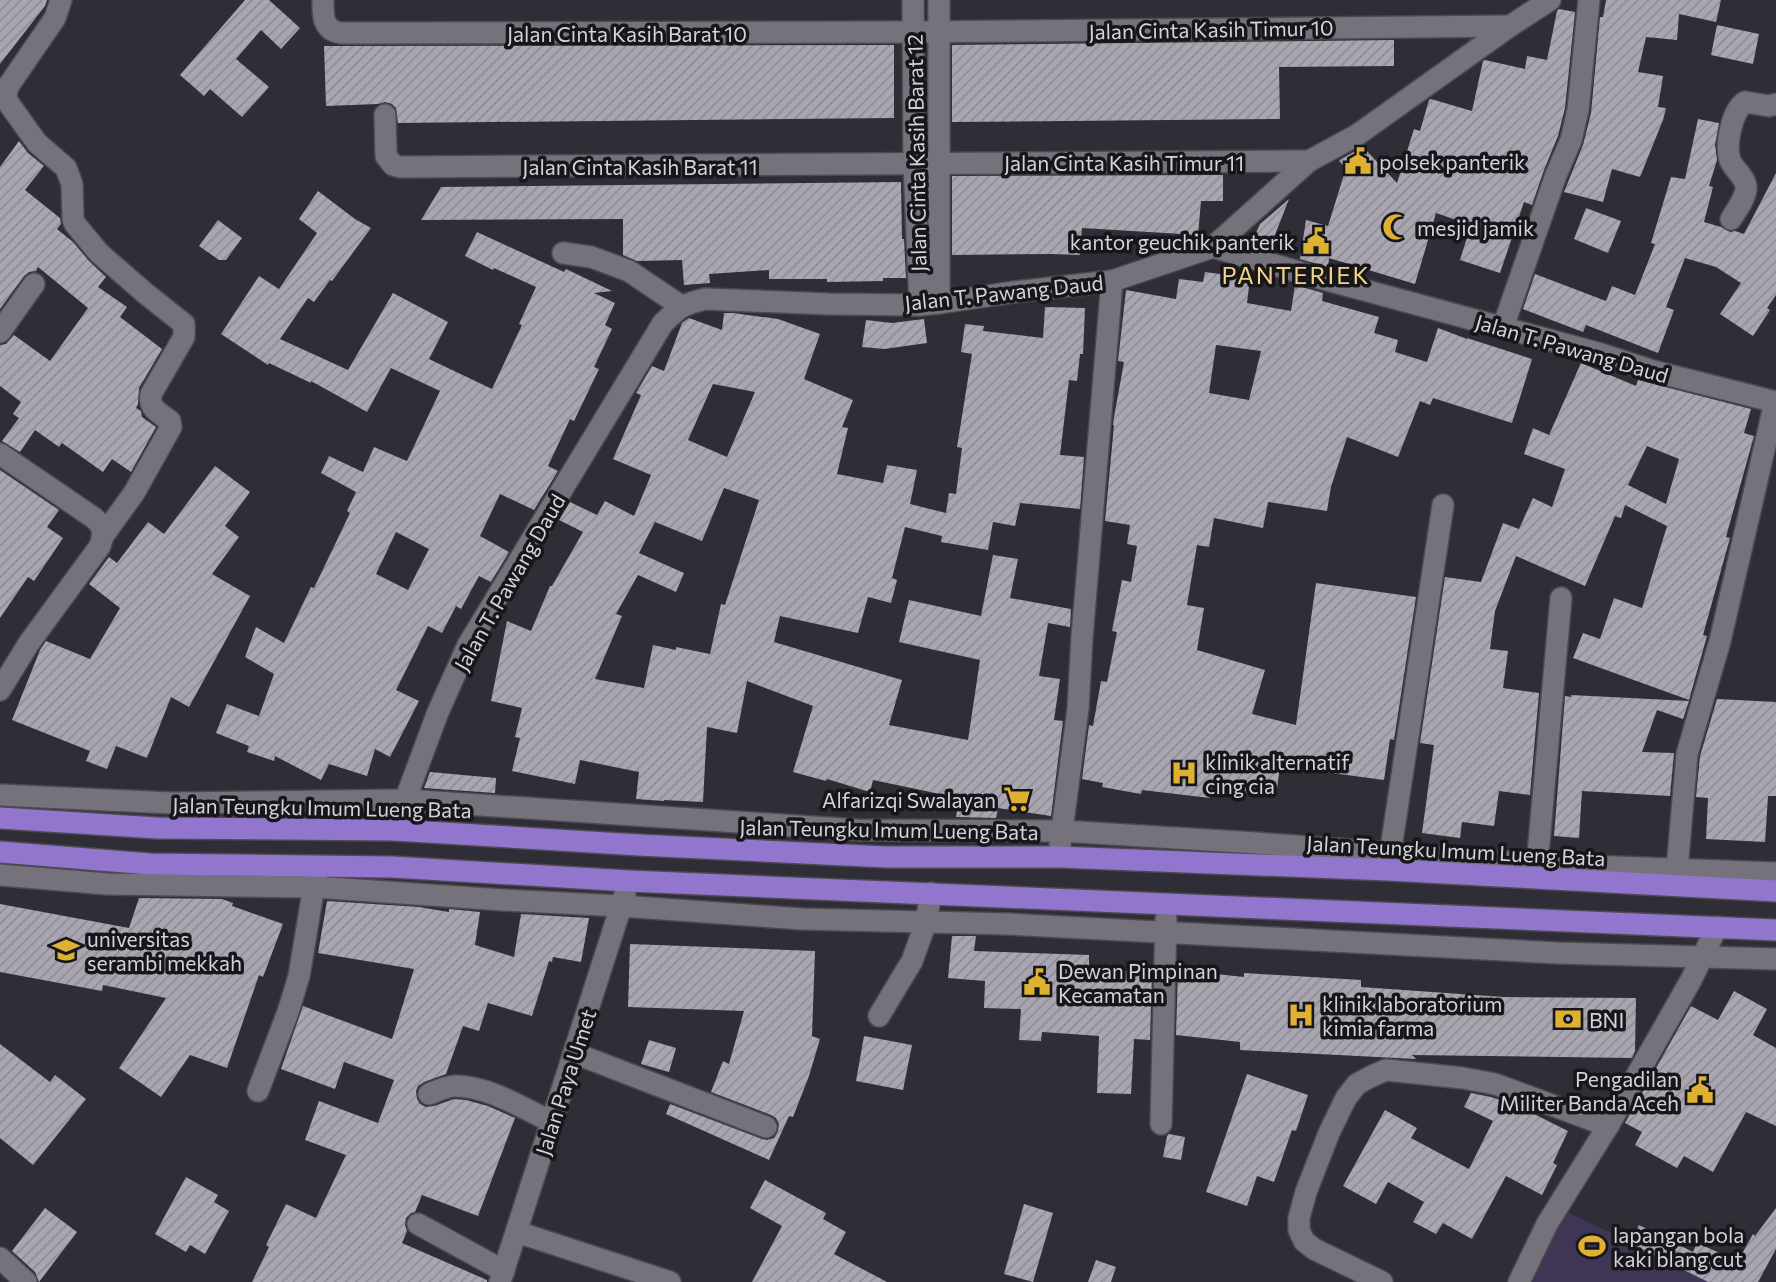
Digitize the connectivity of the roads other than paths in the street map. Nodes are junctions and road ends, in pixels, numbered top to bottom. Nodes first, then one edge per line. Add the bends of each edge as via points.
1 (61, 0) edge
2 (323, 0) edge
3 (913, 0) edge
4 (939, 0) edge
5 (1550, 0) edge
6 (1589, 0) edge
7 (1510, 26) junction
8 (939, 31) junction
9 (913, 32) junction
10 (1776, 104) edge
11 (385, 115) dead end
12 (1309, 161) junction
13 (940, 163) junction
14 (914, 164) junction
15 (1731, 219) dead end
16 (1213, 247) junction
17 (563, 253) dead end
18 (1112, 281) junction
19 (34, 284) dead end
20 (929, 304) junction
21 (681, 306) junction
22 (1503, 327) junction
23 (0, 332) edge
24 (1776, 402) edge
25 (0, 454) edge
26 (1444, 505) dead end
27 (103, 536) junction
28 (1561, 598) dead end
29 (0, 690) edge
30 (0, 795) edge
31 (405, 800) junction
32 (0, 818) edge
33 (157, 828) junction
34 (394, 830) junction
35 (1062, 831) junction
36 (0, 852) edge
37 (1059, 858) junction
38 (1389, 862) junction
39 (150, 864) junction
40 (317, 865) junction
41 (1536, 871) junction
42 (1776, 873) edge
43 (0, 875) edge
44 (1677, 877) junction
45 (629, 881) junction
46 (314, 887) junction
47 (1776, 891) edge
48 (931, 893) junction
49 (1167, 903) junction
50 (621, 906) junction
51 (926, 922) junction
52 (1717, 927) junction
53 (1776, 930) edge
54 (1166, 931) junction
55 (1702, 957) junction
56 (1776, 959) edge
57 (879, 1016) dead end
58 (574, 1053) junction
59 (258, 1090) dead end
60 (429, 1094) dead end
61 (552, 1122) junction
62 (1161, 1124) dead end
63 (766, 1126) dead end
64 (1608, 1126) junction
65 (418, 1224) dead end
66 (517, 1232) junction
67 (0, 1258) edge
68 (502, 1277) edge
69 (26, 1282) edge
70 (670, 1282) edge
71 (1382, 1282) edge
72 (1519, 1282) edge

1 - 27 street via 55,18 9,85 7,101 37,143 66,168 74,219 83,234 99,253 184,324 184,337 150,401 171,427 134,493
2 - 9 street, Jalan Cinta Kasih Barat 10 via 325,24 341,33
3 - 9 street, Jalan Cinta Kasih Barat 12
4 - 8 street
5 - 7 street
6 - 22 street via 1572,140
7 - 8 street, Jalan Cinta Kasih Timur 10
7 - 12 street via 1357,135
8 - 9 street, Jalan Cinta Kasih Timur 10
8 - 13 street
9 - 14 street, Jalan Cinta Kasih Barat 12
10 - 15 street via 1745,102 1738,108 1729,158 1746,190
11 - 14 street, Jalan Cinta Kasih Barat 11 via 386,156 400,167
12 - 13 street, Jalan Cinta Kasih Timur 11
12 - 16 street
13 - 14 street, Jalan Cinta Kasih Barat 11
13 - 20 street
14 - 20 street, Jalan Cinta Kasih Barat 12
16 - 18 street, Jalan T. Pawang Daud
16 - 22 street, Jalan T. Pawang Daud
17 - 21 street via 591,257 629,271
18 - 20 street, Jalan T. Pawang Daud
18 - 35 street via 1078,709
19 - 23 street
20 - 21 street, Jalan T. Pawang Daud via 705,299
21 - 31 street, Jalan T. Pawang Daud via 663,323 468,645
22 - 24 street, Jalan T. Pawang Daud
24 - 44 street via 1720,641 1687,754
25 - 27 street via 94,518
26 - 38 street
27 - 29 street
28 - 41 street
30 - 31 street via 171,803
31 - 34 street, Jalan T. Pawang Daud
31 - 35 street via 858,830
32 - 33 highway, Jalan Teungku Imum Lueng Bata
33 - 34 highway, Jalan Teungku Imum Lueng Bata
33 - 39 highway
34 - 37 highway, Jalan Teungku Imum Lueng Bata via 886,857
35 - 37 street
35 - 38 street via 1256,843
36 - 39 highway
37 - 38 highway, Jalan Teungku Imum Lueng Bata
38 - 41 highway, Jalan Teungku Imum Lueng Bata
39 - 40 highway
40 - 45 highway
40 - 46 street
41 - 44 highway, Jalan Teungku Imum Lueng Bata
42 - 44 street
43 - 46 street via 107,884
44 - 47 highway, Jalan Teungku Imum Lueng Bata
45 - 48 highway
45 - 50 street, Jalan Paya Umet
46 - 50 street
46 - 59 street via 299,976
48 - 49 highway
48 - 51 street
49 - 52 highway
49 - 54 street
50 - 51 street via 802,919
50 - 58 street, Jalan Paya Umet
51 - 54 street
51 - 57 street via 912,961
52 - 53 highway
52 - 55 street
54 - 55 street
54 - 62 street
55 - 56 street
55 - 64 street
58 - 61 street, Jalan Paya Umet
58 - 63 street
60 - 61 street via 452,1086 474,1088
61 - 66 street, Jalan Paya Umet
64 - 71 street via 1494,1084 1463,1078 1386,1070 1357,1084 1329,1133 1306,1192 1299,1230 1314,1249
64 - 72 street via 1547,1224
65 - 68 street
66 - 68 street, Jalan Paya Umet
66 - 70 street
67 - 69 street

